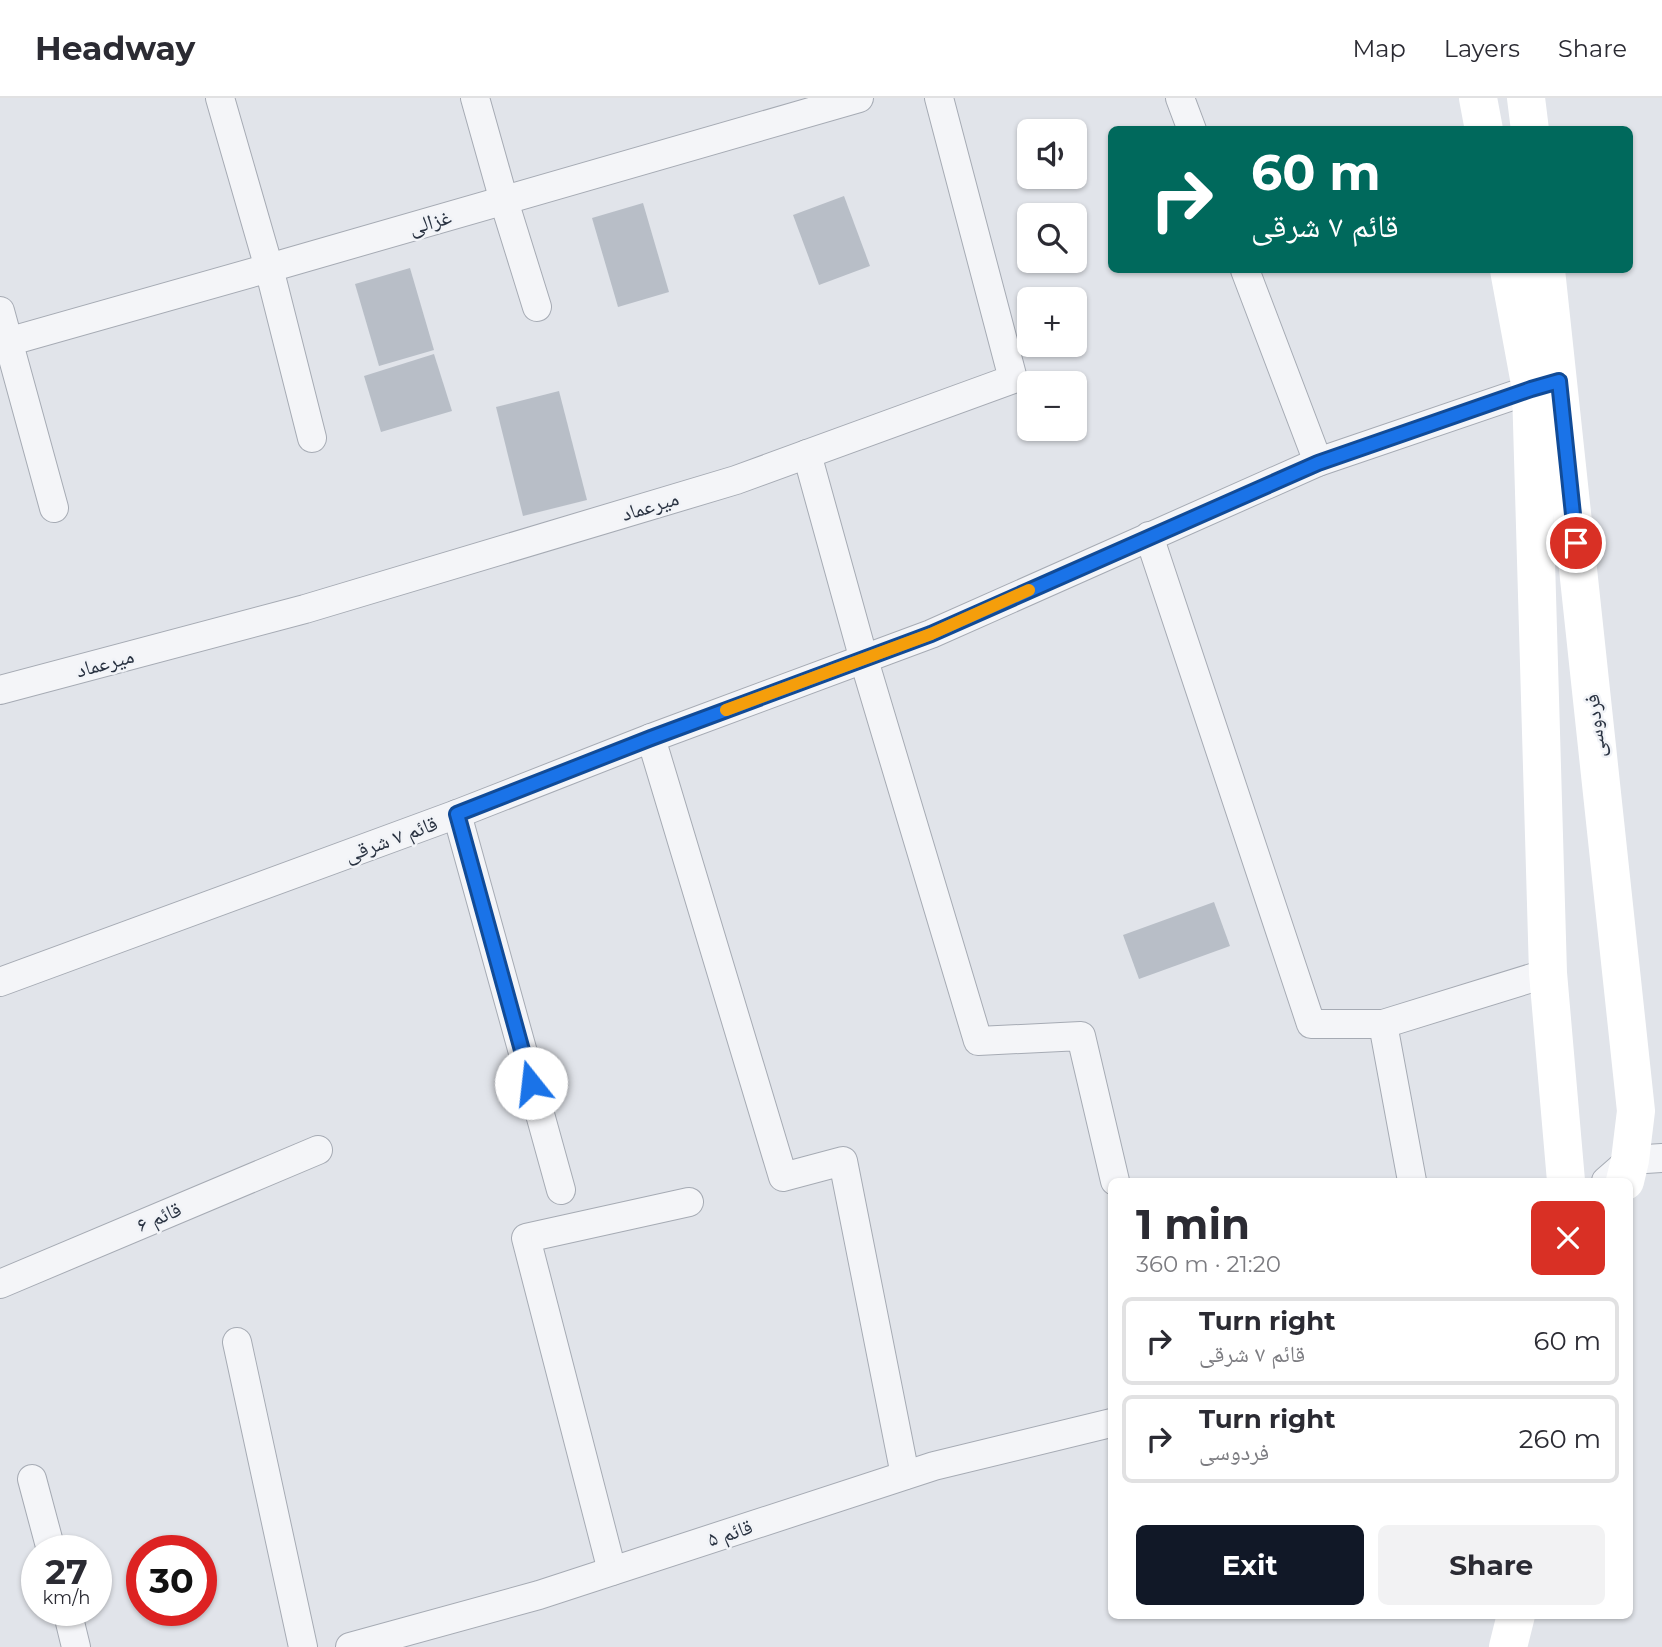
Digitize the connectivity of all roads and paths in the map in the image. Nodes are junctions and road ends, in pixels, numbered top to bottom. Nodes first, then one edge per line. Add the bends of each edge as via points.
1 (220, 98) edge
2 (475, 98) edge
3 (859, 98) edge
4 (939, 98) edge
5 (1180, 98) edge
6 (1478, 98) edge
7 (1526, 98) edge
8 (1190, 126) edge
9 (1483, 126) edge
10 (1530, 126) edge
11 (504, 201) junction
12 (269, 268) junction
13 (1246, 273) edge
14 (1510, 273) edge
15 (1546, 273) edge
16 (537, 306) dead end
17 (0, 311) edge
18 (4, 343) edge
19 (1545, 385) junction
20 (312, 438) dead end
21 (807, 454) junction
22 (1318, 463) junction
23 (54, 508) dead end
24 (1149, 536) junction
25 (864, 660) junction
26 (0, 690) edge
27 (651, 738) junction
28 (457, 814) junction
29 (1548, 973) junction
30 (0, 982) edge
31 (1383, 1024) junction
32 (1649, 1110) edge
33 (318, 1150) dead end
34 (1631, 1170) edge
35 (1114, 1178) edge
36 (1411, 1178) edge
37 (1566, 1178) edge
38 (561, 1190) dead end
39 (689, 1202) dead end
40 (0, 1284) edge
41 (237, 1342) dead end
42 (1108, 1424) edge
43 (905, 1475) junction
44 (32, 1479) dead end
45 (47, 1535) edge
46 (612, 1571) junction
47 (1515, 1619) edge
48 (70, 1626) edge
49 (76, 1647) edge
50 (303, 1647) edge
51 (349, 1647) edge
52 (1508, 1647) edge

1 - 12 street
2 - 11 street
3 - 11 street, غزالی
4 - 21 street, میرعماد via 1013,379
5 - 8 street
6 - 9 main road
7 - 10 main road
11 - 12 street, غزالی
11 - 16 street
12 - 18 street, غزالی
12 - 20 street
13 - 22 street
14 - 19 main road
15 - 19 main road, فردوسی
17 - 18 street
18 - 23 street
19 - 22 street, قائم ۷ شرقی
19 - 29 main road
19 - 32 main road, فردوسی
21 - 25 street
21 - 26 street, میرعماد via 736,480 305,609
22 - 24 street, قائم ۷ شرقی
24 - 25 street, قائم ۷ شرقی
24 - 31 street via 1311,1024
25 - 27 street, قائم ۷ شرقی
25 - 35 street via 978,1041 1081,1036
27 - 28 street, قائم ۷ شرقی
27 - 43 street via 783,1177 843,1161
28 - 30 street, قائم ۷ شرقی
28 - 38 street
29 - 31 street
29 - 37 main road
31 - 36 street
32 - 34 main road, فردوسی
33 - 40 street, قائم ۶
39 - 46 street via 526,1238
41 - 50 street
42 - 43 street, قائم ۵
43 - 46 street, قائم ۵
44 - 45 street
46 - 51 street, قائم ۵
47 - 52 main road
48 - 49 street

